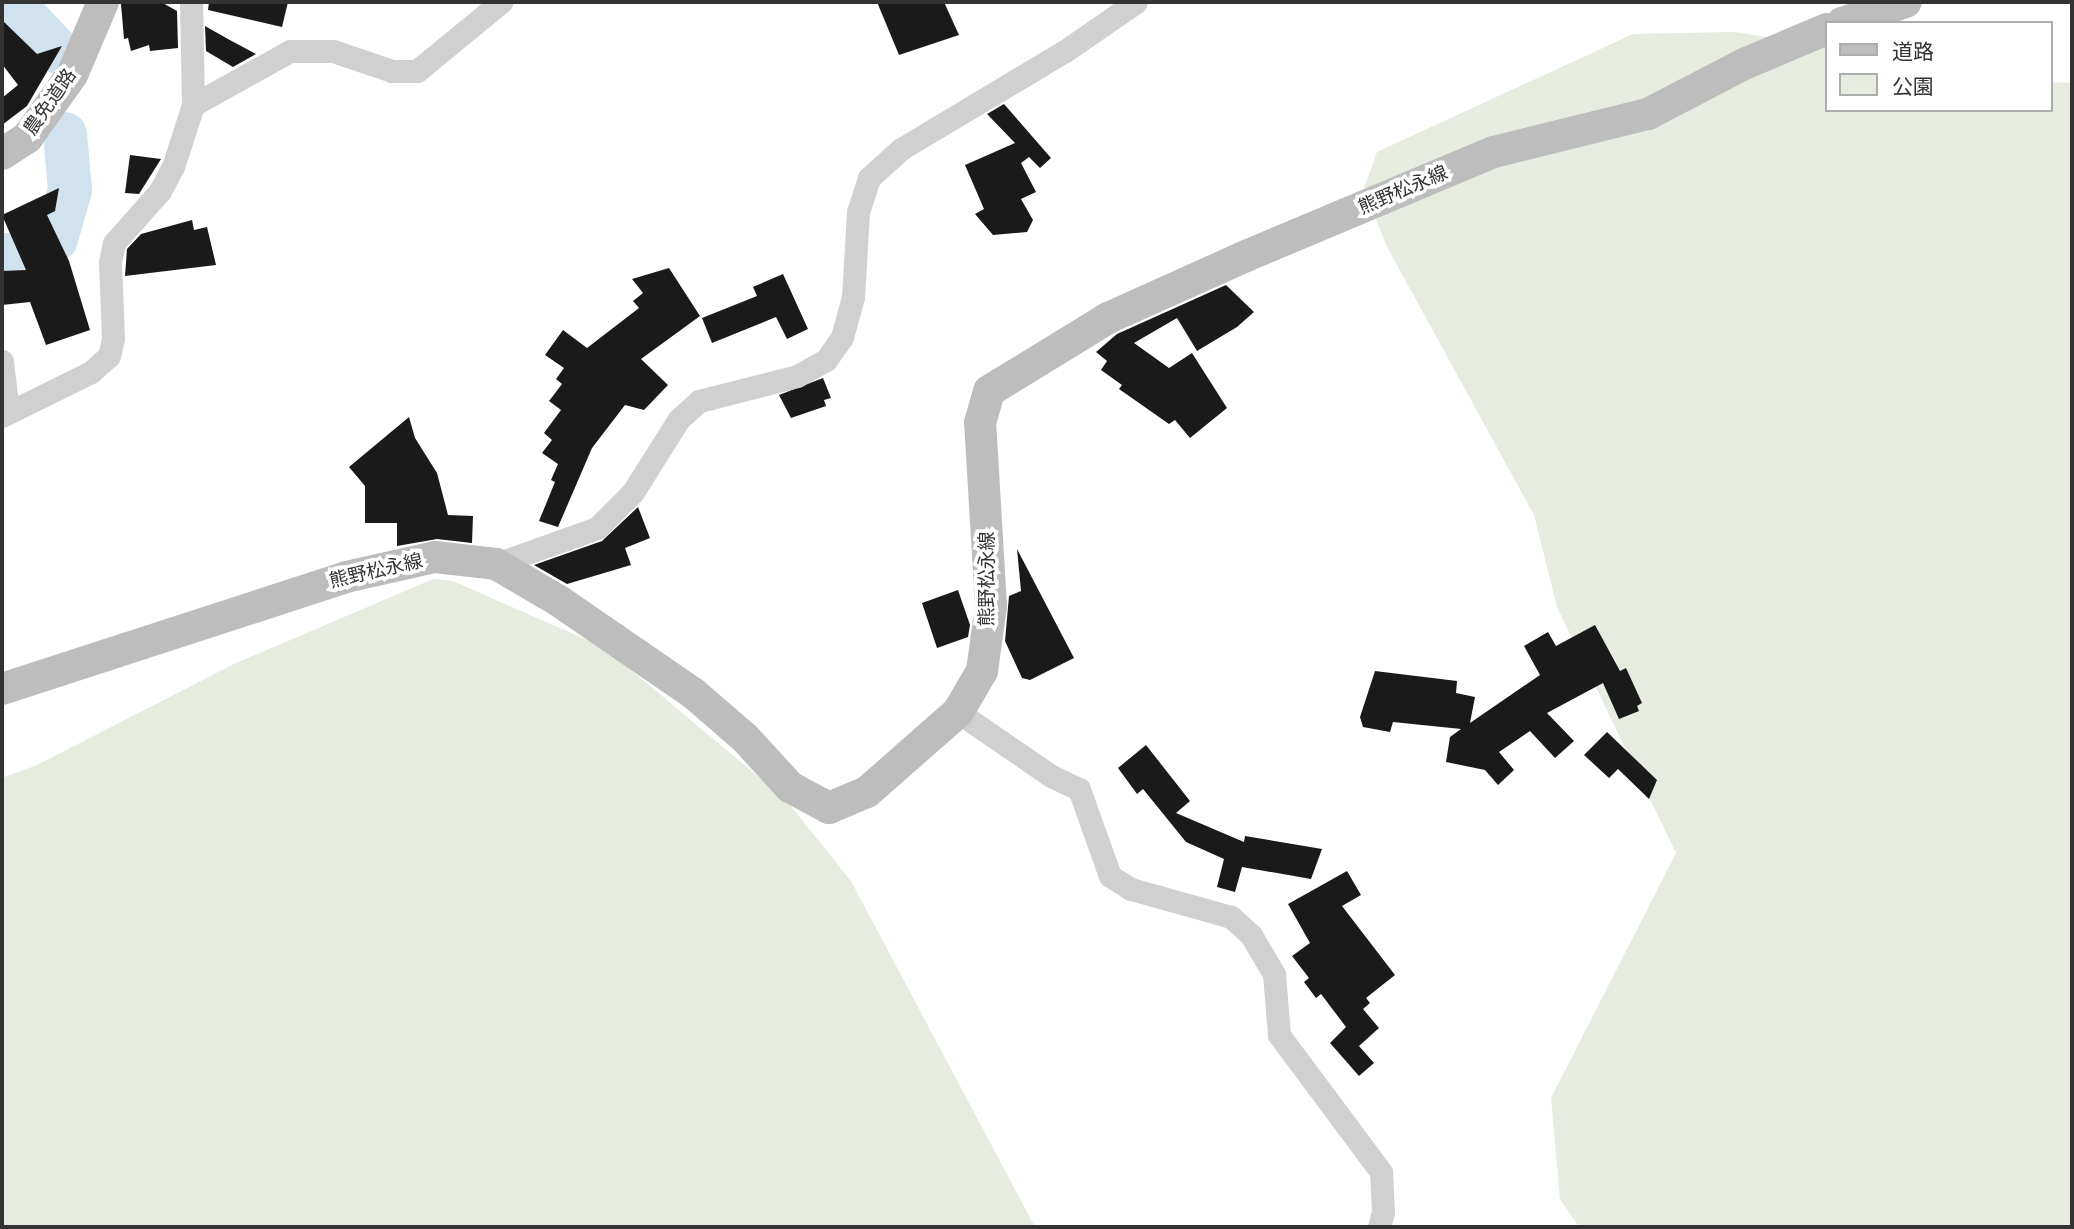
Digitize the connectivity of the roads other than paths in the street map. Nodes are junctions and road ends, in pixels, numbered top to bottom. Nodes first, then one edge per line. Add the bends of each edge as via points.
1 (103, 2) edge
2 (191, 2) edge
3 (500, 2) edge
4 (1136, 2) edge
5 (1906, 2) edge
6 (1848, 21) edge
7 (1826, 29) edge
8 (193, 104) junction
9 (2, 155) edge
10 (2, 361) edge
11 (5, 414) edge
12 (496, 564) junction
13 (2, 689) edge
14 (958, 712) junction
15 (1379, 1227) edge

1 - 9 main road, 農免道路 via 72,75 27,138
2 - 8 street
3 - 8 street via 417,71 392,71 333,51 290,51
4 - 12 street via 1065,51 901,149 869,178 858,212 853,297 842,337 826,360 797,376 699,401 678,419 633,492 597,528
5 - 6 main road
7 - 14 main road, 熊野松永線 via 1744,64 1648,114 1494,152 1246,256 1108,318 989,391 980,423 991,606 982,671
8 - 11 street via 173,167 160,191 114,243 109,356 91,372
10 - 11 street
12 - 13 main road, 熊野松永線 via 435,557 346,577
12 - 14 main road, 熊野松永線 via 559,600 693,693 745,738 790,787 829,808 867,792
14 - 15 street via 1051,776 1079,789 1111,876 1131,890 1231,917 1251,935 1274,974 1279,1035 1381,1171

